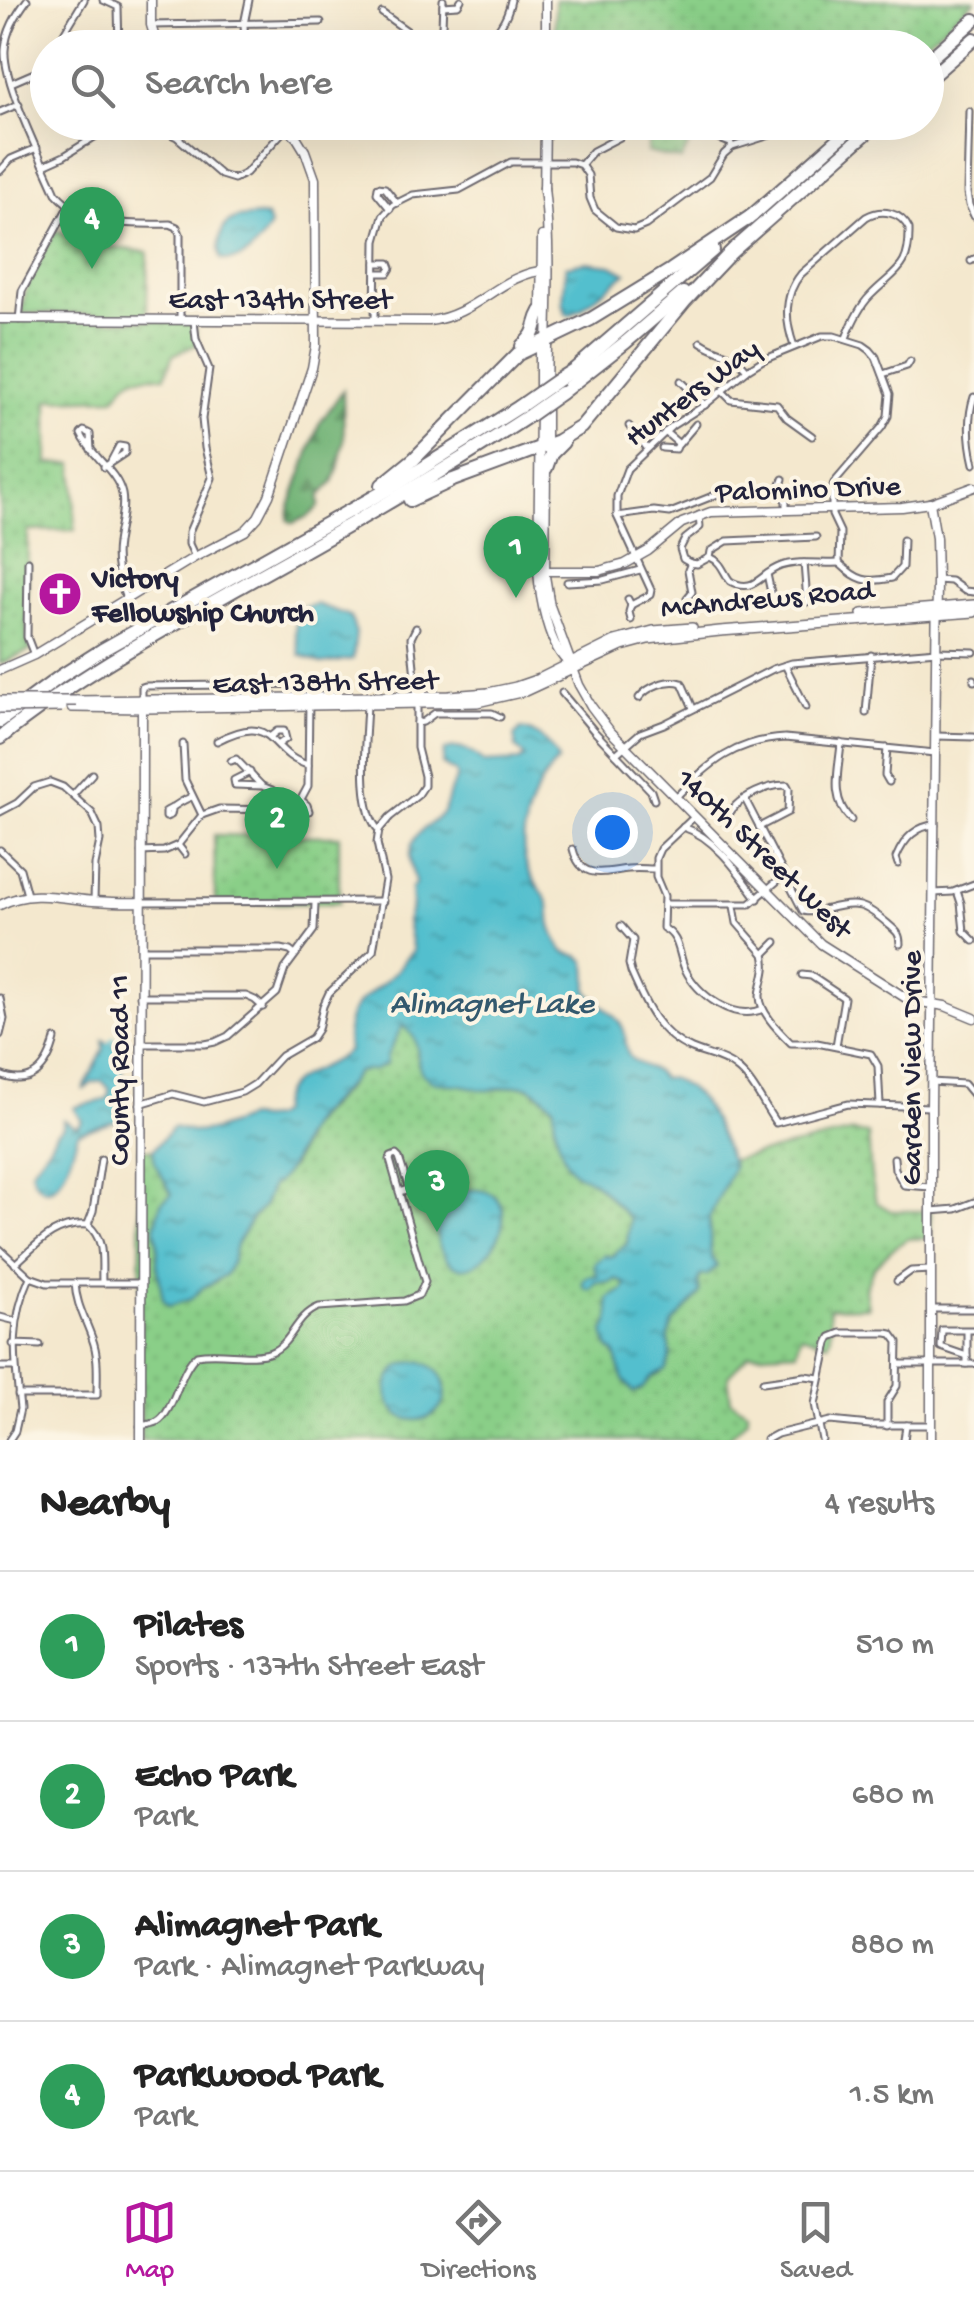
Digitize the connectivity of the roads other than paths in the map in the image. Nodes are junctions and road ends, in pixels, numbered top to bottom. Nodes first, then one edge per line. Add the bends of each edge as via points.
1 (27, 0) edge
2 (84, 0) edge
3 (103, 0) edge
4 (151, 0) edge
5 (250, 0) edge
6 (461, 0) edge
7 (511, 0) edge
8 (546, 0) edge
9 (443, 3) edge
10 (382, 13) dead end
11 (974, 20) edge
12 (321, 22) dead end
13 (244, 24) junction
14 (152, 25) junction
15 (66, 30) edge
16 (119, 30) edge
17 (153, 30) edge
18 (244, 30) edge
19 (406, 30) edge
20 (440, 30) edge
21 (498, 30) edge
22 (546, 30) edge
23 (4, 34) edge
24 (974, 39) edge
25 (944, 46) edge
26 (944, 65) edge
27 (30, 75) edge
28 (11, 84) junction
29 (19, 104) junction
30 (969, 111) dead end
31 (0, 112) edge
32 (30, 131) edge
33 (34, 140) edge
34 (91, 140) edge
35 (179, 140) edge
36 (272, 140) edge
37 (297, 140) edge
38 (545, 140) edge
39 (614, 140) edge
40 (750, 140) edge
41 (837, 140) edge
42 (858, 140) edge
43 (87, 142) joint
44 (37, 148) junction
45 (971, 149) edge
46 (544, 162) junction
47 (44, 165) junction
48 (581, 165) junction
49 (0, 171) edge
50 (396, 203) junction
51 (68, 206) junction
52 (390, 209) junction
53 (752, 215) junction
54 (974, 216) edge
55 (735, 248) junction
56 (376, 263) junction
57 (545, 270) junction
58 (376, 273) junction
59 (541, 311) junction
60 (0, 320) edge
61 (19, 320) junction
62 (180, 321) junction
63 (194, 321) junction
64 (316, 321) junction
65 (376, 321) junction
66 (545, 336) junction
67 (846, 339) junction
68 (702, 342) dead end
69 (794, 346) junction
70 (511, 359) junction
71 (910, 361) dead end
72 (747, 370) junction
73 (884, 374) junction
74 (682, 381) dead end
75 (560, 386) junction
76 (722, 391) junction
77 (974, 398) edge
78 (705, 405) junction
79 (523, 412) junction
80 (696, 424) dead end
81 (629, 426) dead end
82 (581, 427) junction
83 (666, 432) junction
84 (812, 436) dead end
85 (678, 444) junction
86 (647, 448) junction
87 (662, 448) dead end
88 (91, 450) dead end
89 (542, 455) junction
90 (111, 461) dead end
91 (974, 464) edge
92 (104, 466) junction
93 (783, 479) dead end
94 (974, 487) edge
95 (728, 490) dead end
96 (930, 503) junction
97 (831, 509) junction
98 (786, 510) junction
99 (699, 515) junction
100 (617, 516) junction
101 (314, 531) junction
102 (340, 531) junction
103 (816, 537) dead end
104 (903, 540) dead end
105 (195, 556) junction
106 (710, 557) junction
107 (637, 558) junction
108 (28, 561) dead end
109 (690, 563) junction
110 (804, 563) junction
111 (839, 563) junction
112 (504, 570) dead end
113 (640, 570) junction
114 (541, 571) junction
115 (766, 574) junction
116 (937, 580) junction
117 (568, 582) dead end
118 (974, 592) edge
119 (126, 598) junction
120 (687, 598) dead end
121 (773, 602) dead end
122 (807, 602) dead end
123 (974, 608) edge
124 (936, 611) junction
125 (631, 620) dead end
126 (416, 628) dead end
127 (937, 650) junction
128 (974, 652) edge
129 (34, 654) junction
130 (871, 655) junction
131 (785, 665) junction
132 (571, 667) junction
133 (0, 670) edge
134 (308, 684) junction
135 (332, 684) dead end
136 (562, 693) dead end
137 (639, 698) dead end
138 (417, 700) junction
139 (309, 701) junction
140 (0, 704) edge
141 (142, 704) junction
142 (367, 704) junction
143 (806, 707) dead end
144 (694, 708) junction
145 (866, 714) dead end
146 (500, 717) dead end
147 (0, 722) edge
148 (417, 723) junction
149 (271, 736) junction
150 (936, 736) junction
151 (974, 737) edge
152 (0, 738) edge
153 (217, 741) dead end
154 (841, 743) junction
155 (182, 744) dead end
156 (279, 744) junction
157 (624, 745) junction
158 (887, 748) junction
159 (936, 753) junction
160 (616, 754) junction
161 (231, 761) dead end
162 (308, 764) junction
163 (250, 772) junction
164 (92, 774) dead end
165 (889, 782) dead end
166 (262, 786) junction
167 (73, 796) junction
168 (192, 797) junction
169 (676, 797) junction
170 (745, 799) junction
171 (654, 800) dead end
172 (172, 810) dead end
173 (271, 810) junction
174 (0, 812) edge
175 (202, 815) junction
176 (694, 816) junction
177 (850, 820) dead end
178 (726, 824) dead end
179 (934, 826) junction
180 (683, 827) junction
181 (759, 828) junction
182 (379, 830) junction
183 (178, 844) junction
184 (573, 849) dead end
185 (0, 850) edge
186 (141, 852) junction
187 (185, 854) dead end
188 (27, 864) dead end
189 (898, 864) dead end
190 (20, 868) junction
191 (654, 869) junction
192 (784, 876) junction
193 (974, 884) edge
194 (767, 889) junction
195 (956, 891) junction
196 (934, 893) junction
197 (27, 896) junction
198 (758, 898) junction
199 (94, 901) junction
200 (141, 902) junction
201 (315, 902) junction
202 (382, 902) junction
203 (664, 904) junction
204 (0, 905) edge
205 (734, 906) junction
206 (621, 926) dead end
207 (974, 941) edge
208 (776, 942) dead end
209 (900, 944) dead end
210 (141, 949) junction
211 (764, 954) junction
212 (295, 956) junction
213 (802, 975) dead end
214 (140, 996) junction
215 (0, 998) edge
216 (932, 1005) junction
217 (263, 1007) junction
218 (763, 1009) junction
219 (974, 1018) edge
220 (0, 1035) edge
221 (55, 1039) dead end
222 (140, 1044) junction
223 (836, 1046) junction
224 (0, 1075) edge
225 (932, 1082) junction
226 (974, 1096) edge
227 (140, 1104) junction
228 (880, 1105) junction
229 (931, 1107) junction
230 (894, 1158) dead end
231 (101, 1159) dead end
232 (931, 1187) junction
233 (399, 1192) junction
234 (974, 1202) edge
235 (931, 1211) junction
236 (88, 1225) junction
237 (0, 1248) edge
238 (15, 1264) junction
239 (931, 1270) junction
240 (30, 1277) junction
241 (898, 1281) dead end
242 (74, 1283) junction
243 (102, 1283) junction
244 (140, 1283) junction
245 (974, 1308) edge
246 (931, 1309) junction
247 (0, 1317) edge
248 (16, 1321) junction
249 (971, 1330) edge
250 (14, 1344) junction
251 (40, 1344) dead end
252 (967, 1356) junction
253 (898, 1364) junction
254 (932, 1364) junction
255 (971, 1364) edge
256 (0, 1367) edge
257 (15, 1367) junction
258 (820, 1378) junction
259 (763, 1382) dead end
260 (18, 1395) junction
261 (818, 1424) junction
262 (932, 1425) junction
263 (140, 1426) junction
264 (887, 1426) junction
265 (906, 1426) junction
266 (9, 1440) edge
267 (141, 1440) edge
268 (766, 1440) edge
269 (822, 1440) edge
270 (904, 1440) edge
271 (931, 1440) edge

1 - 23 street
2 - 15 street
3 - 16 street via 118,6
4 - 14 street
5 - 13 street
6 - 9 street
7 - 21 street
8 - 22 street
9 - 20 street
10 - 19 street
11 - 25 highway
12 - 13 street
13 - 14 street
13 - 18 street
14 - 17 street
23 - 28 street
24 - 26 highway
27 - 28 street
28 - 29 street
29 - 31 street
29 - 32 street
30 - 45 street
33 - 44 street
34 - 43 street
35 - 36 street via 221,176 234,179 246,174
37 - 64 street via 315,180
38 - 46 street
39 - 48 street
40 - 48 street via 731,145 710,177 634,230 616,227 595,210
41 - 53 highway
42 - 55 highway
43 - 47 street
44 - 47 street
44 - 49 street
45 - 54 street via 967,193
46 - 48 street
46 - 50 street via 510,162 460,190
46 - 57 street
47 - 51 street
50 - 52 street
50 - 52 street via 378,187
51 - 61 street via 22,292
51 - 62 street via 113,222 177,227
52 - 56 street via 378,230
53 - 66 highway via 582,324
53 - 75 highway
55 - 75 highway via 626,342
55 - 82 highway
56 - 58 street
56 - 58 street via 392,268
57 - 59 street
57 - 65 street, East 134th Street via 509,281 445,319
57 - 66 street
58 - 65 street
59 - 66 street
59 - 70 highway via 533,335
60 - 61 street, East 134th Street
61 - 62 street, East 134th Street
62 - 63 street, East 134th Street
63 - 64 street, East 134th Street
63 - 105 street via 209,368 202,419 212,478 189,532
64 - 65 street, East 134th Street
64 - 105 street via 312,368 265,506 245,531
66 - 70 highway
66 - 89 street, 140th Street West
67 - 69 street, Hunters Way via 822,336
67 - 69 street via 866,300 902,266 909,228 896,214 866,216 793,283 787,306
67 - 73 street via 870,350
68 - 72 street via 734,356
69 - 72 street, Hunters Way
70 - 101 highway via 414,459
71 - 73 street
72 - 76 street, Hunters Way
73 - 97 street via 888,416 834,484
74 - 78 street
75 - 79 highway, bridge
76 - 78 street, Hunters Way
76 - 84 street via 731,400 777,405
77 - 91 street
78 - 83 street, Hunters Way
79 - 101 highway
79 - 102 highway via 444,471
80 - 85 street
81 - 86 street
82 - 89 highway
82 - 89 highway
83 - 85 street
83 - 86 street, Hunters Way
85 - 87 street
86 - 100 street, Hunters Way via 626,469
88 - 92 street
89 - 102 highway via 453,480
89 - 114 street, 140th Street West
90 - 92 street
92 - 119 street via 122,497 116,559
93 - 98 street via 779,491
94 - 96 street, Palomino Drive
95 - 100 street via 670,513
96 - 97 street, Palomino Drive
96 - 116 street, Garden View Drive
97 - 98 street, Palomino Drive
97 - 111 street via 840,532
98 - 99 street, Palomino Drive
99 - 107 street, Palomino Drive
99 - 109 street via 700,528 680,550
100 - 107 street
101 - 147 highway via 102,650
102 - 152 highway via 128,650
103 - 106 street via 727,541
104 - 111 street via 902,566 892,578 862,580
105 - 119 street
106 - 109 street
106 - 115 street via 736,585 755,584
107 - 113 street
107 - 114 street, Palomino Drive via 601,570
108 - 129 street via 27,637
109 - 120 street
110 - 111 street
110 - 115 street
110 - 122 street
112 - 114 street
113 - 117 street
113 - 125 street via 650,595 630,602
114 - 132 street, 140th Street West
115 - 121 street
116 - 118 street
116 - 124 street, Garden View Drive
119 - 129 street
123 - 124 main road, McAndrews Road
124 - 127 street, Garden View Drive
124 - 132 main road, McAndrews Road via 653,631 615,641
126 - 138 street via 411,638
127 - 128 street
127 - 130 street
127 - 150 street, Garden View Drive
129 - 133 street
130 - 131 street
130 - 145 street
131 - 143 street
131 - 144 street
132 - 138 main road, East 138th Street via 501,698
132 - 157 street, 140th Street West via 591,706
134 - 135 street
134 - 139 street
134 - 141 street via 145,686
136 - 160 street
137 - 144 street via 674,680
138 - 139 main road, East 138th Street
138 - 142 main road, East 138th Street
138 - 148 street
139 - 141 main road, East 138th Street
139 - 142 main road, East 138th Street
139 - 162 street
140 - 141 main road, East 138th Street, bridge
141 - 186 street, County Road 11
142 - 182 street via 366,799
144 - 157 street
146 - 148 street via 435,713
148 - 182 street via 424,786
149 - 153 street via 255,730
149 - 156 street
149 - 156 street via 284,732
150 - 151 street
150 - 159 street, Garden View Drive
154 - 158 street
154 - 169 street via 786,738 748,744 713,762
154 - 177 street via 837,798
155 - 168 street
156 - 162 street
157 - 160 street
157 - 169 street, 140th Street West
158 - 159 street
158 - 165 street
159 - 179 street, Garden View Drive
160 - 171 street
161 - 163 street
162 - 173 street via 308,786 299,802
163 - 166 street
163 - 166 street via 234,780 236,786
164 - 167 street
166 - 173 street via 272,790
167 - 174 street via 42,783
167 - 199 street via 100,828
168 - 172 street
168 - 175 street
169 - 176 street, 140th Street West
170 - 178 street
170 - 181 street
170 - 181 street via 776,786 789,788 788,812
173 - 175 street
175 - 183 street
176 - 180 street
176 - 194 street, 140th Street West
179 - 189 street via 920,827 906,840
179 - 196 street, Garden View Drive
180 - 191 street via 660,849
180 - 198 street via 699,833
181 - 192 street
182 - 202 street
183 - 186 street
183 - 187 street
184 - 191 street via 589,872
185 - 190 street
186 - 200 street, County Road 11
188 - 190 street
190 - 197 street
191 - 203 street
192 - 194 street
192 - 209 street via 803,911 862,905 898,932
193 - 195 street
194 - 198 street
194 - 216 street, 140th Street West via 821,944 909,1000
195 - 196 street
195 - 207 street via 964,931
196 - 216 street, Garden View Drive
197 - 199 street
197 - 204 street
198 - 205 street
199 - 200 street
200 - 201 street
200 - 210 street, County Road 11
201 - 202 street
201 - 212 street via 314,930
202 - 227 street via 373,951 329,994 312,1038 242,1092 204,1102 173,1094
203 - 205 street
203 - 218 street via 663,928 705,994 733,1011
205 - 211 street via 737,923
206 - 228 street via 633,940 630,972 653,1020 684,1046 738,1068 776,1123 848,1104
208 - 211 street
210 - 212 street via 281,949
210 - 214 street, County Road 11
211 - 218 street
212 - 217 street
213 - 223 street via 844,998
214 - 217 street via 246,996
214 - 222 street, County Road 11
215 - 220 street
216 - 219 street, 140th Street West
216 - 225 street, Garden View Drive
217 - 222 street via 215,1042
218 - 223 street via 792,1043
221 - 224 street via 36,1074 14,1080
222 - 227 street, County Road 11
223 - 228 street via 875,1057
225 - 226 street via 964,1084
225 - 229 street, Garden View Drive
227 - 244 street, County Road 11
228 - 229 street
229 - 232 street, Garden View Drive
230 - 232 street via 904,1185
231 - 236 street
232 - 235 street, Garden View Drive
233 - 233 street via 409,1188 396,1155 390,1160
233 - 263 street via 424,1282 418,1295 310,1310 269,1352 197,1355 164,1416
234 - 235 street
235 - 239 street, Garden View Drive
236 - 238 street via 51,1232
236 - 243 street via 101,1241
237 - 238 street
238 - 240 street
239 - 241 street
239 - 246 street, Garden View Drive
240 - 242 street
240 - 248 street
242 - 243 street
242 - 260 street via 94,1340 97,1395
243 - 244 street
244 - 263 street, County Road 11
245 - 246 street
246 - 254 street, Garden View Drive
247 - 248 street
248 - 250 street
249 - 252 street
249 - 252 street via 942,1330 945,1350
250 - 251 street
250 - 257 street
252 - 255 street
253 - 254 street
253 - 258 street via 892,1334 842,1333 828,1343
253 - 264 street
254 - 255 street
254 - 262 street, Garden View Drive
256 - 257 street
257 - 260 street
258 - 259 street
258 - 261 street
260 - 266 street via 19,1420
261 - 264 street
261 - 268 street
261 - 269 street
262 - 265 street
262 - 271 street, Garden View Drive
263 - 267 street, County Road 11
264 - 265 street
265 - 270 street

